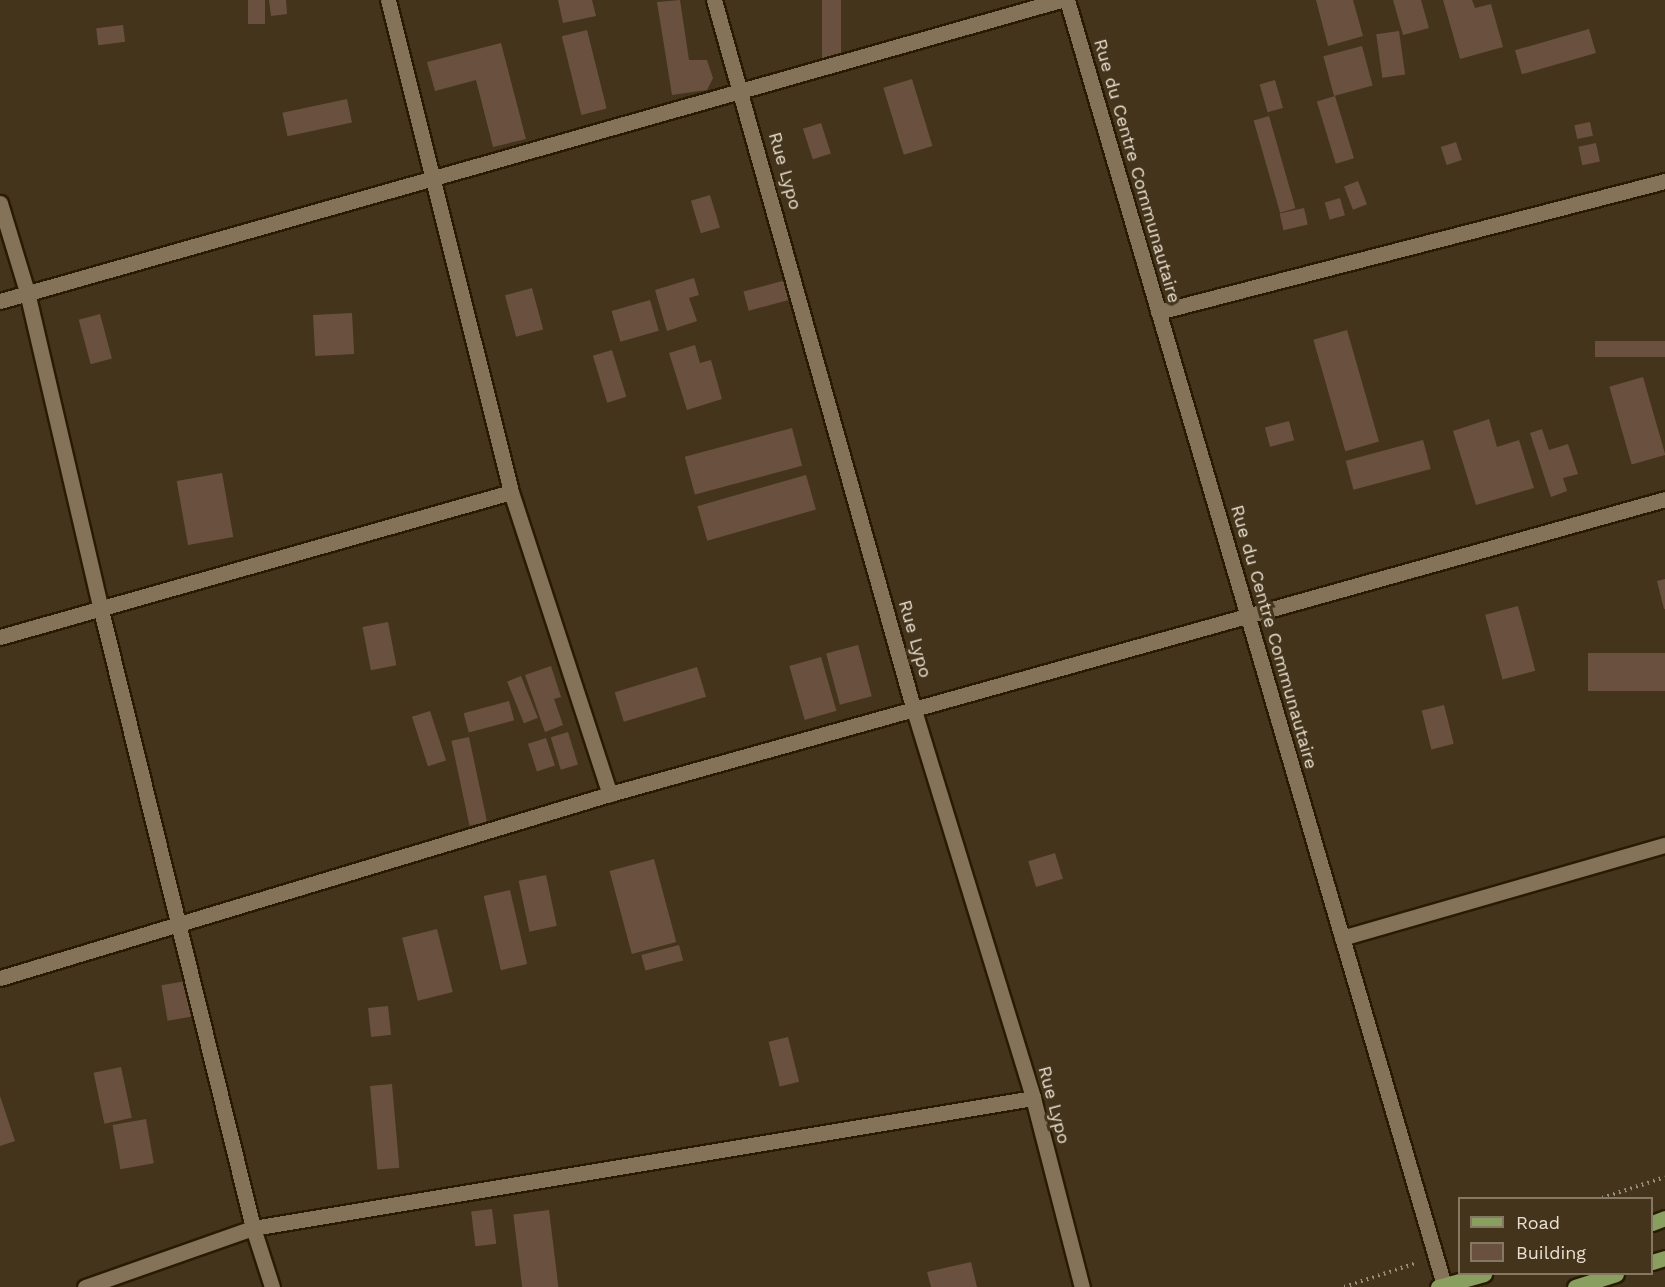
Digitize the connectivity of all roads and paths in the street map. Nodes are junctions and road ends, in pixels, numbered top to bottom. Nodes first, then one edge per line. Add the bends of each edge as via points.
1 (388, 0) edge
2 (714, 0) edge
3 (1061, 0) edge
4 (1067, 0) edge
5 (742, 90) junction
6 (431, 178) junction
7 (1665, 181) edge
8 (0, 203) edge
9 (27, 292) junction
10 (0, 301) edge
11 (1158, 312) junction
12 (511, 492) junction
13 (1665, 499) edge
14 (100, 606) junction
15 (1247, 612) junction
16 (0, 637) edge
17 (913, 707) junction
18 (610, 794) junction
19 (1665, 845) edge
20 (180, 921) junction
21 (1342, 938) junction
22 (0, 978) edge
23 (1033, 1098) junction
24 (1665, 1176) edge
25 (1605, 1197) edge
26 (253, 1228) junction
27 (1435, 1257) junction
28 (1480, 1275) edge
29 (1613, 1275) edge
30 (1441, 1286) edge
31 (85, 1287) edge
32 (272, 1287) edge
33 (1082, 1287) edge
34 (1344, 1287) edge
35 (1575, 1287) edge

1 - 6 street
2 - 5 street, Rue Lypo
3 - 5 street
4 - 11 street, Rue du Centre Communautaire
5 - 6 street
5 - 17 street, Rue Lypo
6 - 9 street
6 - 12 street
7 - 11 street
8 - 9 street
9 - 10 street
9 - 14 street
11 - 15 street, Rue du Centre Communautaire
12 - 14 street
12 - 18 street
13 - 15 street
14 - 16 street
14 - 20 street
15 - 17 street
15 - 21 street, Rue du Centre Communautaire
17 - 18 street
17 - 23 street, Rue Lypo
18 - 20 street
19 - 21 street
20 - 22 street
20 - 26 street
21 - 27 street, Rue du Centre Communautaire
23 - 26 street
23 - 33 street, Rue Lypo
24 - 25 path
26 - 31 street
26 - 32 street
27 - 30 street, Rue du Centre Communautaire
27 - 34 path
28 - 30 main road
29 - 35 main road

